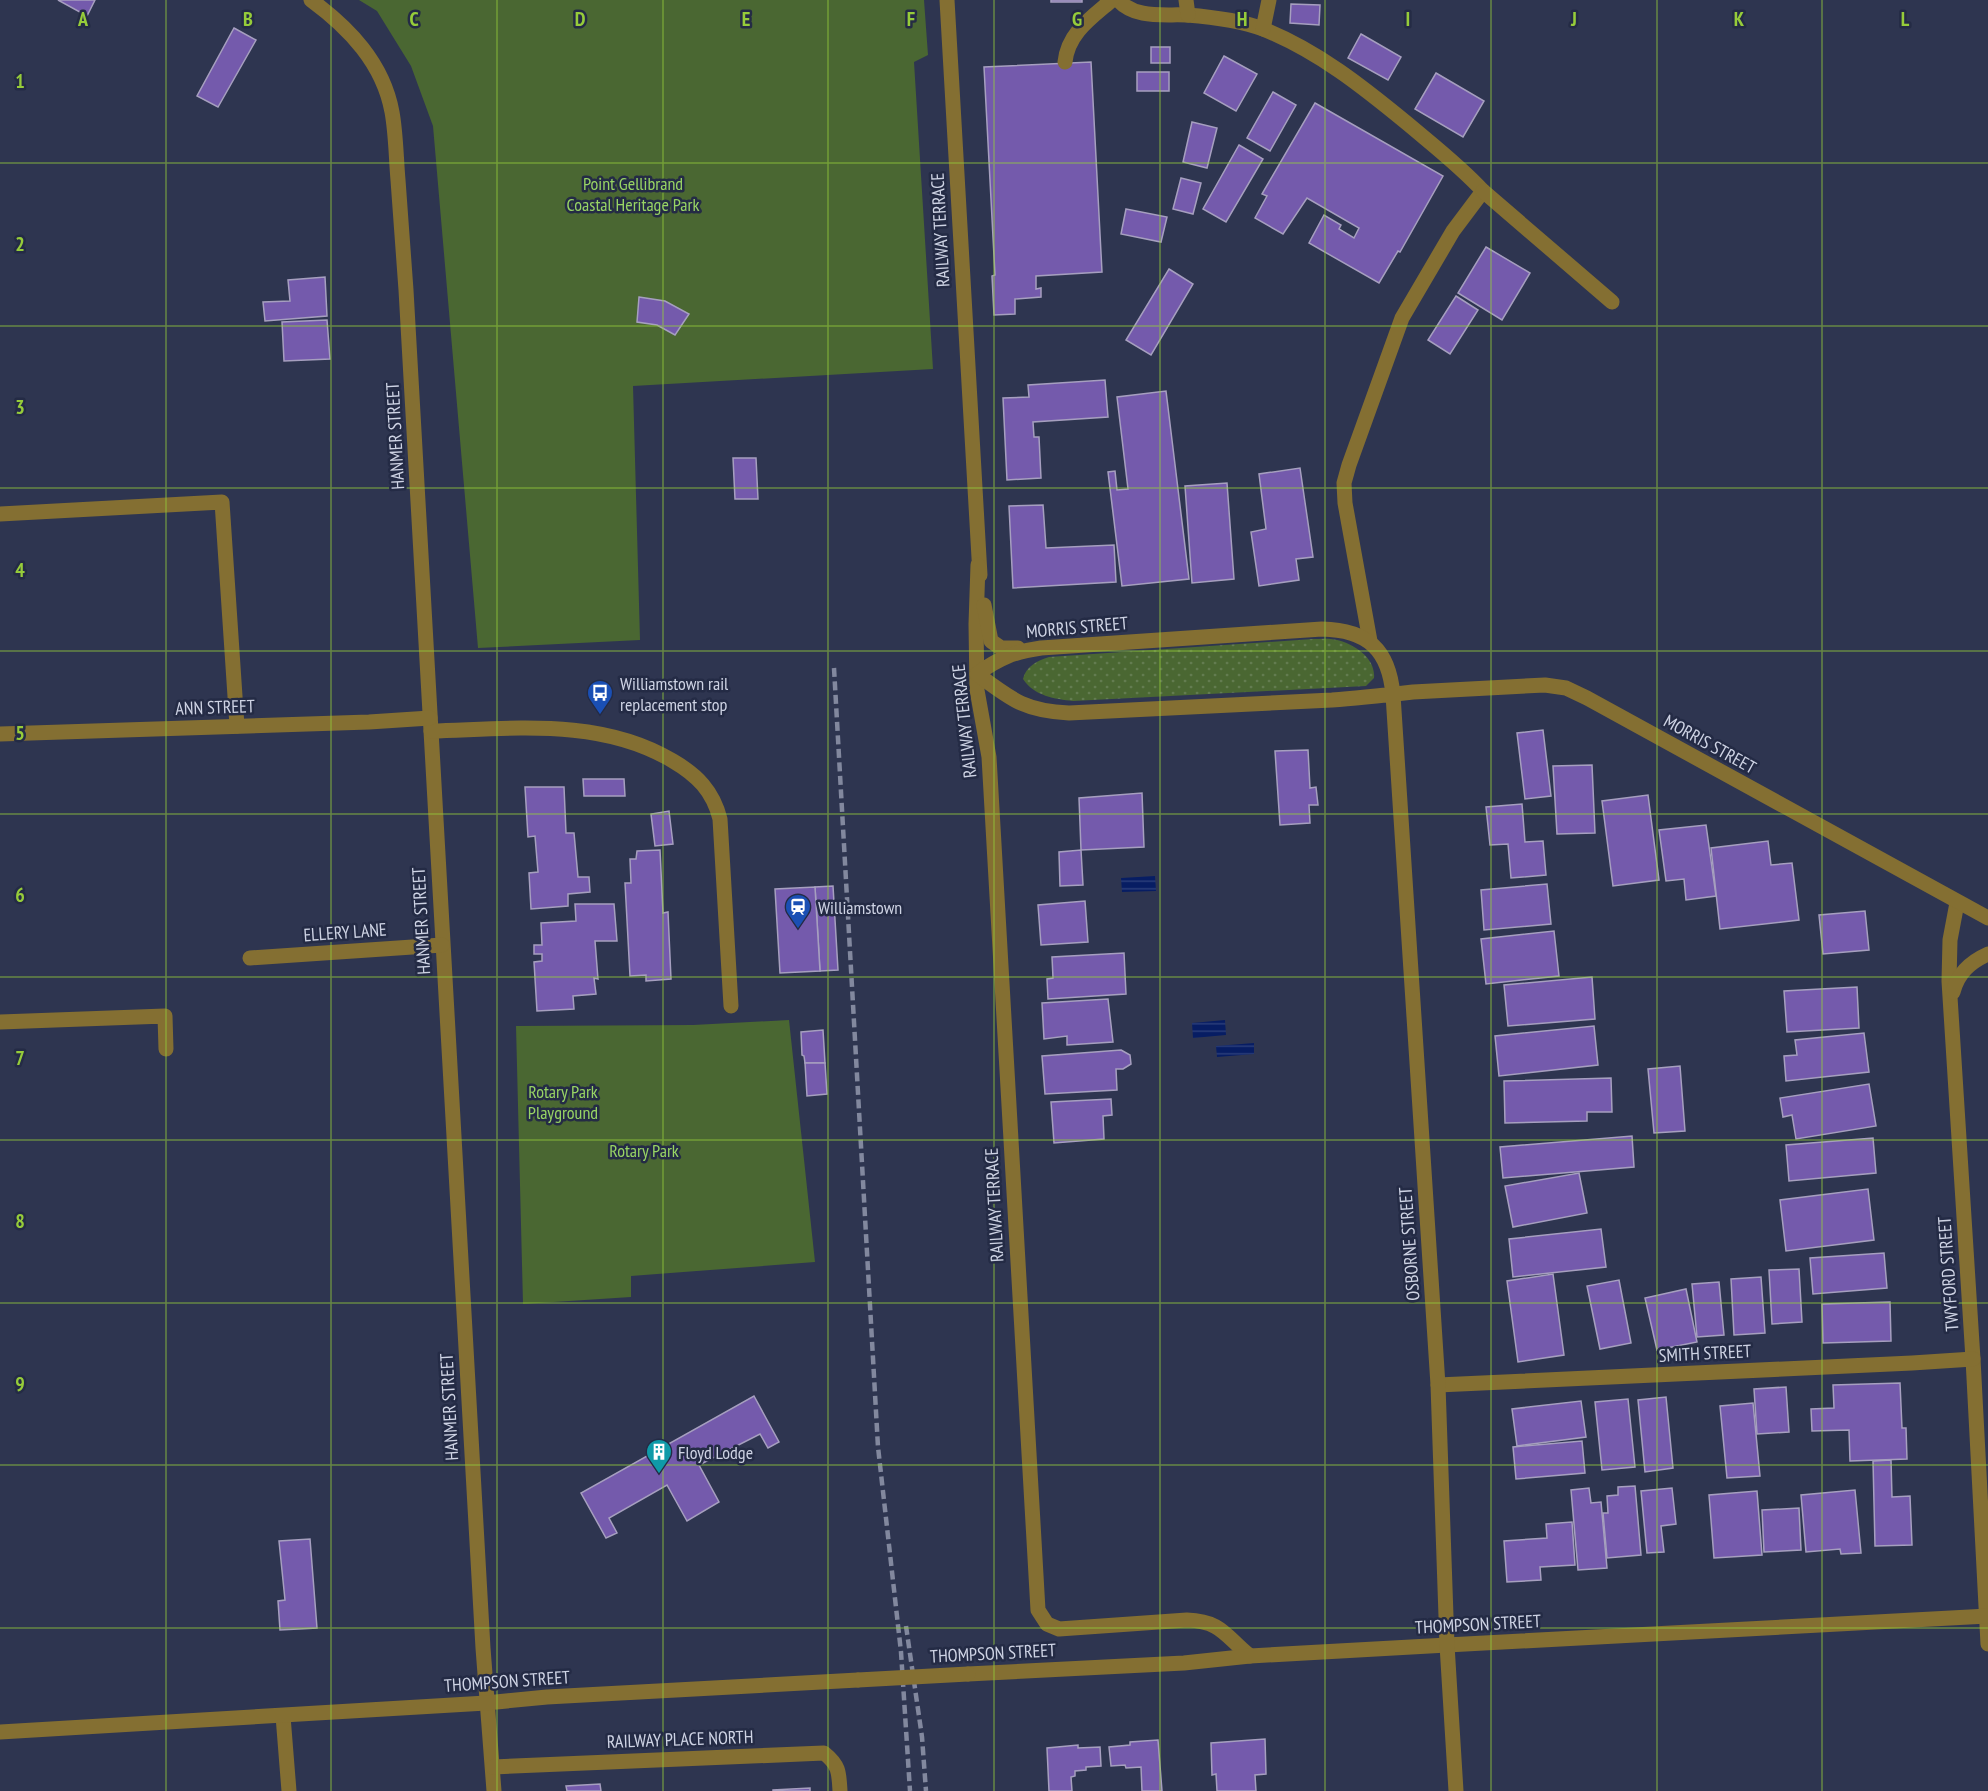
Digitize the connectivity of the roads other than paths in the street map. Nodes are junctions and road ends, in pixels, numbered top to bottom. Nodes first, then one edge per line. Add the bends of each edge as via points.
1 (311, 0) edge
2 (947, 0) edge
3 (1112, 0) edge
4 (1118, 0) edge
5 (1269, 0) edge
6 (1187, 8) edge
7 (1263, 29) junction
8 (1065, 62) dead end
9 (1483, 192) junction
10 (1612, 302) dead end
11 (0, 514) edge
12 (978, 565) junction
13 (1370, 641) junction
14 (1041, 648) junction
15 (977, 674) junction
16 (1393, 695) junction
17 (431, 724) junction
18 (237, 726) junction
19 (0, 734) edge
20 (1957, 903) junction
21 (1988, 918) edge
22 (442, 945) junction
23 (1988, 954) edge
24 (250, 958) dead end
25 (731, 1006) dead end
26 (1951, 1009) junction
27 (0, 1022) edge
28 (166, 1050) dead end
29 (1973, 1359) junction
30 (1438, 1385) junction
31 (1987, 1616) edge
32 (1988, 1644) edge
33 (1447, 1645) junction
34 (1250, 1656) junction
35 (486, 1703) junction
36 (283, 1716) junction
37 (0, 1732) edge
38 (493, 1767) junction
39 (289, 1791) edge
40 (494, 1791) edge
41 (840, 1791) edge
42 (1456, 1791) edge

1 - 17 street, HANMER STREET via 340,23 368,55 392,112
2 - 12 street, RAILWAY TERRACE
3 - 8 street via 1071,39
4 - 6 street via 1137,13
5 - 7 street
6 - 7 street
7 - 9 street via 1344,73 1460,168
9 - 10 street
9 - 13 street via 1453,231 1402,318 1348,465 1345,503
11 - 18 street via 222,502
12 - 14 street, RAILWAY TERRACE via 992,641 1006,649
12 - 15 street, RAILWAY TERRACE
13 - 14 street, MORRIS STREET via 1344,631 1322,629
13 - 16 street via 1388,667
14 - 15 street, MORRIS STREET via 1005,656
15 - 16 street, MORRIS STREET via 1022,705 1038,711 1069,713
15 - 34 street, RAILWAY TERRACE via 989,757 1038,1610 1047,1624 1059,1629 1200,1621 1221,1628
16 - 20 street, MORRIS STREET via 1545,685 1566,688
16 - 30 street, OSBORNE STREET
17 - 18 street, ANN STREET
17 - 22 street, HANMER STREET
17 - 25 street, ANN STREET via 596,732 644,745 694,775 713,797 720,819
18 - 19 street, ANN STREET
20 - 21 street, MORRIS STREET
20 - 26 street, TWYFORD STREET via 1950,946
22 - 24 street, ELLERY LANE
22 - 35 street, HANMER STREET
23 - 26 street via 1962,972 1955,985
26 - 29 street, TWYFORD STREET
27 - 28 street via 165,1016
29 - 30 street, SMITH STREET
29 - 31 street, TWYFORD STREET
30 - 33 street, OSBORNE STREET
31 - 32 street, TWYFORD STREET
31 - 33 street, THOMPSON STREET
33 - 34 street, THOMPSON STREET
33 - 42 street, OSBORNE STREET
34 - 35 street, THOMPSON STREET, bridge
35 - 36 street, THOMPSON STREET
35 - 38 street, HANMER STREET
36 - 37 street, THOMPSON STREET
36 - 39 street
38 - 40 street, HANMER STREET
38 - 41 street, RAILWAY PLACE NORTH via 824,1752 835,1762

